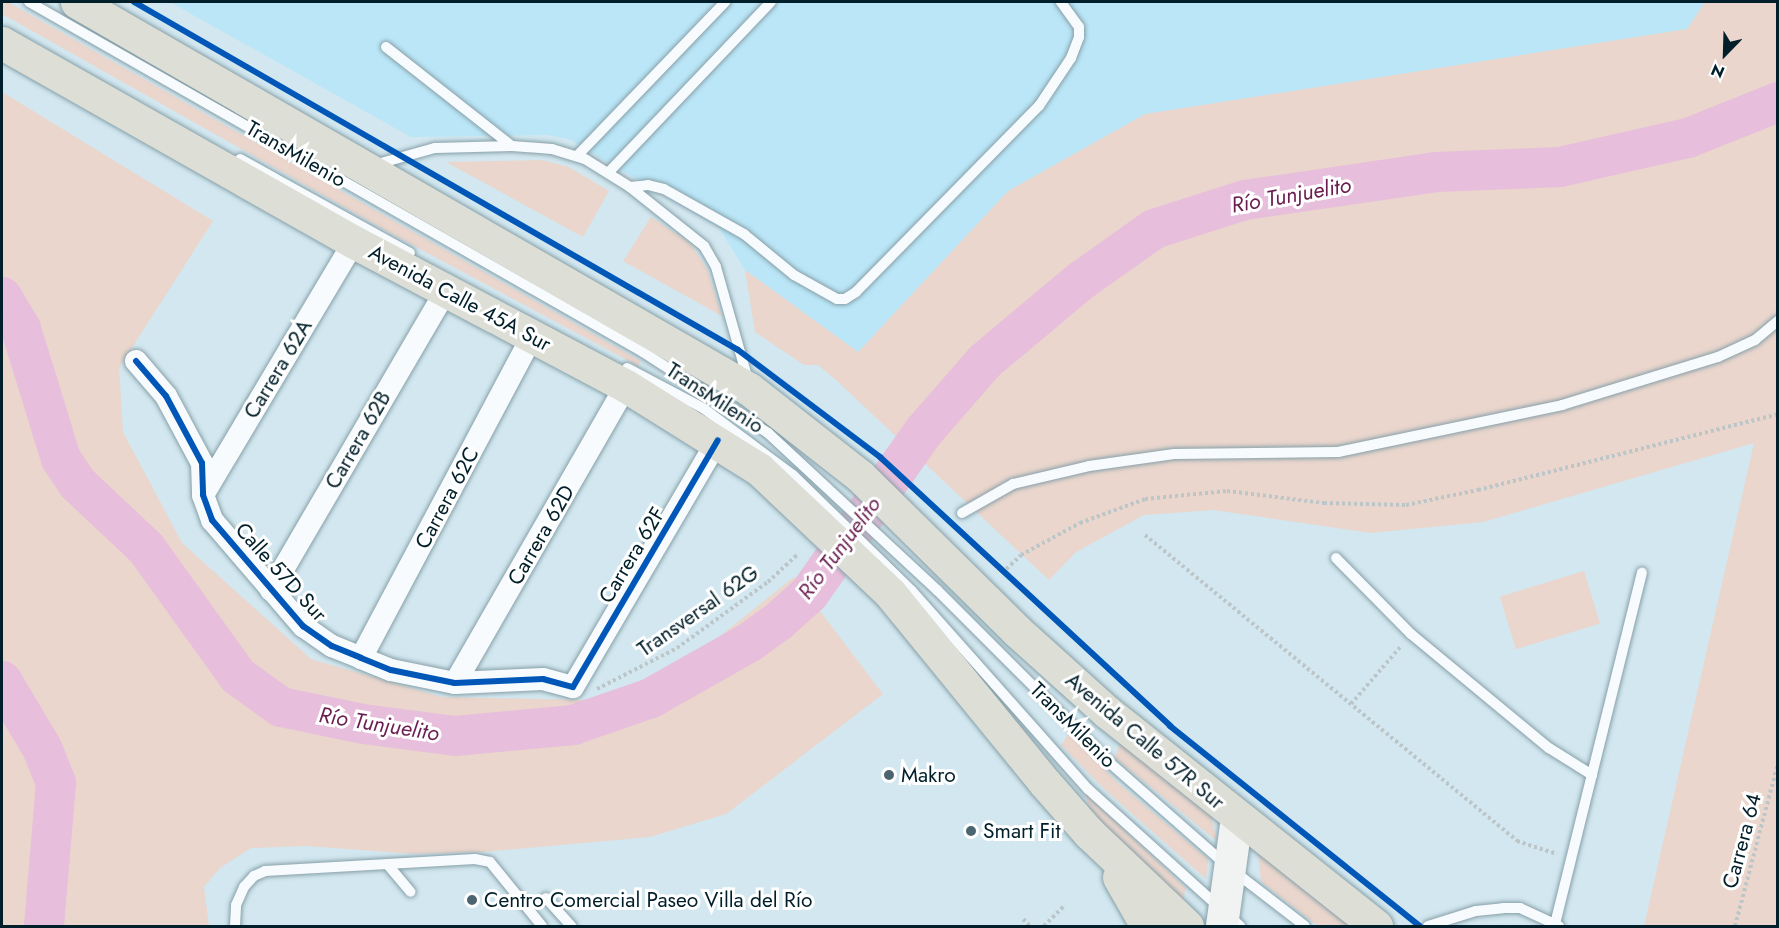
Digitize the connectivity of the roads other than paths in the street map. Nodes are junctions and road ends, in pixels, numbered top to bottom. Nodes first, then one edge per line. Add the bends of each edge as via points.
1 (29, 2) edge
2 (77, 2) edge
3 (725, 2) edge
4 (771, 2) edge
5 (1061, 2) edge
6 (2, 43) edge
7 (386, 47) dead end
8 (512, 146) junction
9 (232, 154) dead end
10 (577, 156) junction
11 (366, 167) junction
12 (608, 173) junction
13 (630, 187) junction
14 (354, 242) junction
15 (422, 259) dead end
16 (446, 291) junction
17 (1778, 321) edge
18 (532, 337) junction
19 (136, 361) dead end
20 (623, 375) junction
21 (749, 389) junction
22 (718, 440) junction
23 (850, 486) junction
24 (203, 495) junction
25 (962, 513) dead end
26 (823, 516) junction
27 (918, 552) junction
28 (1336, 558) dead end
29 (1642, 573) dead end
30 (895, 585) junction
31 (271, 590) junction
32 (361, 658) junction
33 (455, 683) junction
34 (573, 687) joint
35 (1592, 775) junction
36 (1237, 818) junction
37 (1094, 838) junction
38 (388, 865) junction
39 (1231, 869) junction
40 (411, 892) dead end
41 (546, 898) dead end
42 (1229, 922) edge
43 (1558, 925) edge
44 (235, 927) edge
45 (543, 927) edge
46 (571, 927) edge
47 (1147, 927) edge
48 (1187, 927) edge
49 (1305, 927) edge
50 (1376, 927) edge
51 (1428, 927) edge

1 - 23 lane, TransMilenio via 654,358
2 - 11 highway
3 - 10 lane
4 - 12 lane
5 - 13 lane via 1079,27 1079,37 1071,58 1040,106 845,299 837,299 794,275 744,234 664,189 648,184
6 - 14 highway, Avenida Calle 45A Sur
7 - 8 lane
8 - 10 lane via 552,149
8 - 11 lane via 435,148
9 - 15 lane, TransMilenio
10 - 12 lane
11 - 21 highway
12 - 13 lane
13 - 21 lane via 704,246 716,267
14 - 16 highway, Avenida Calle 45A Sur
14 - 24 street, Carrera 62A
16 - 18 highway, Avenida Calle 45A Sur
16 - 31 street, Carrera 62B
17 - 25 lane via 1755,340 1718,357 1562,405 1338,452 1174,454 1089,466 1013,484
18 - 20 highway, Avenida Calle 45A Sur
18 - 32 street, Carrera 62C
19 - 24 street, Calle 57D Sur via 166,396 193,443 202,463
20 - 22 highway, Avenida Calle 45A Sur
20 - 26 lane, TransMilenio via 703,408 741,434
20 - 33 street, Carrera 62D
21 - 23 highway
22 - 26 highway, Avenida Calle 45A Sur
22 - 34 street, Carrera 62F
23 - 27 highway
24 - 31 street, Calle 57D Sur via 212,520
26 - 30 highway, Avenida Calle 45A Sur
27 - 36 highway, Avenida Calle 57R Sur
27 - 39 lane, TransMilenio via 1109,762
28 - 35 lane via 1411,634 1549,748
29 - 35 lane
30 - 37 highway
30 - 42 lane, TransMilenio via 1074,775
31 - 32 street, Calle 57D Sur via 303,626 332,646
32 - 33 street, Calle 57D Sur via 391,670
33 - 34 street, Calle 57D Sur via 543,679
35 - 43 lane
36 - 39 street
36 - 50 highway, Avenida Calle 57R Sur
37 - 47 highway
37 - 48 highway
38 - 40 lane
38 - 44 lane via 260,873 244,887 236,905
38 - 45 lane via 475,859 490,862
39 - 42 street
39 - 49 lane, TransMilenio
41 - 46 lane
43 - 51 lane via 1520,908 1503,908 1476,911

